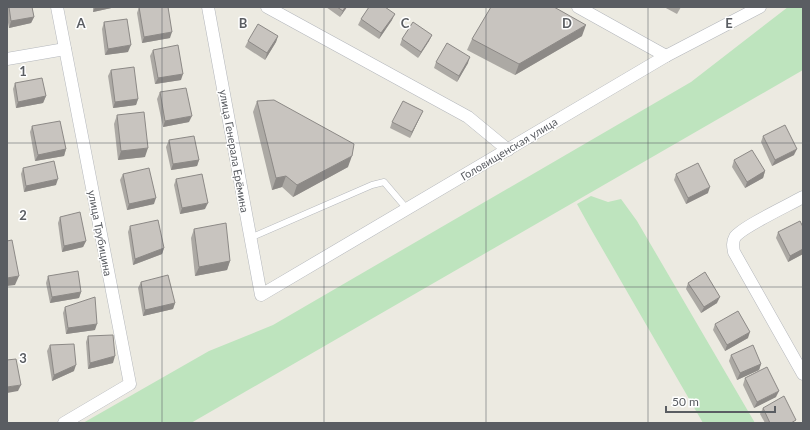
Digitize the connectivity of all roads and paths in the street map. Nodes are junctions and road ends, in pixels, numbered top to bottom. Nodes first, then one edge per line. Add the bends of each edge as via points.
1 (57, 7) edge
2 (208, 7) edge
3 (267, 7) edge
4 (578, 7) edge
5 (760, 7) edge
6 (65, 49) junction
7 (666, 56) junction
8 (7, 59) edge
9 (508, 150) junction
10 (803, 197) edge
11 (407, 209) junction
12 (250, 238) junction
13 (261, 295) joint
14 (803, 374) edge
15 (64, 423) edge

1 - 6 street, улица Трубицина
2 - 12 street, улица Генерала Ерёмина
3 - 9 street via 468,117
4 - 7 street
5 - 7 street, Головищенская улица
6 - 8 street
6 - 15 street, улица Трубицина via 130,384
7 - 9 street, Головищенская улица
9 - 11 street, Головищенская улица
10 - 14 street via 744,230 735,237 733,245 734,252
11 - 12 lane via 384,182
11 - 13 street, Головищенская улица
12 - 13 street, улица Генерала Ерёмина

